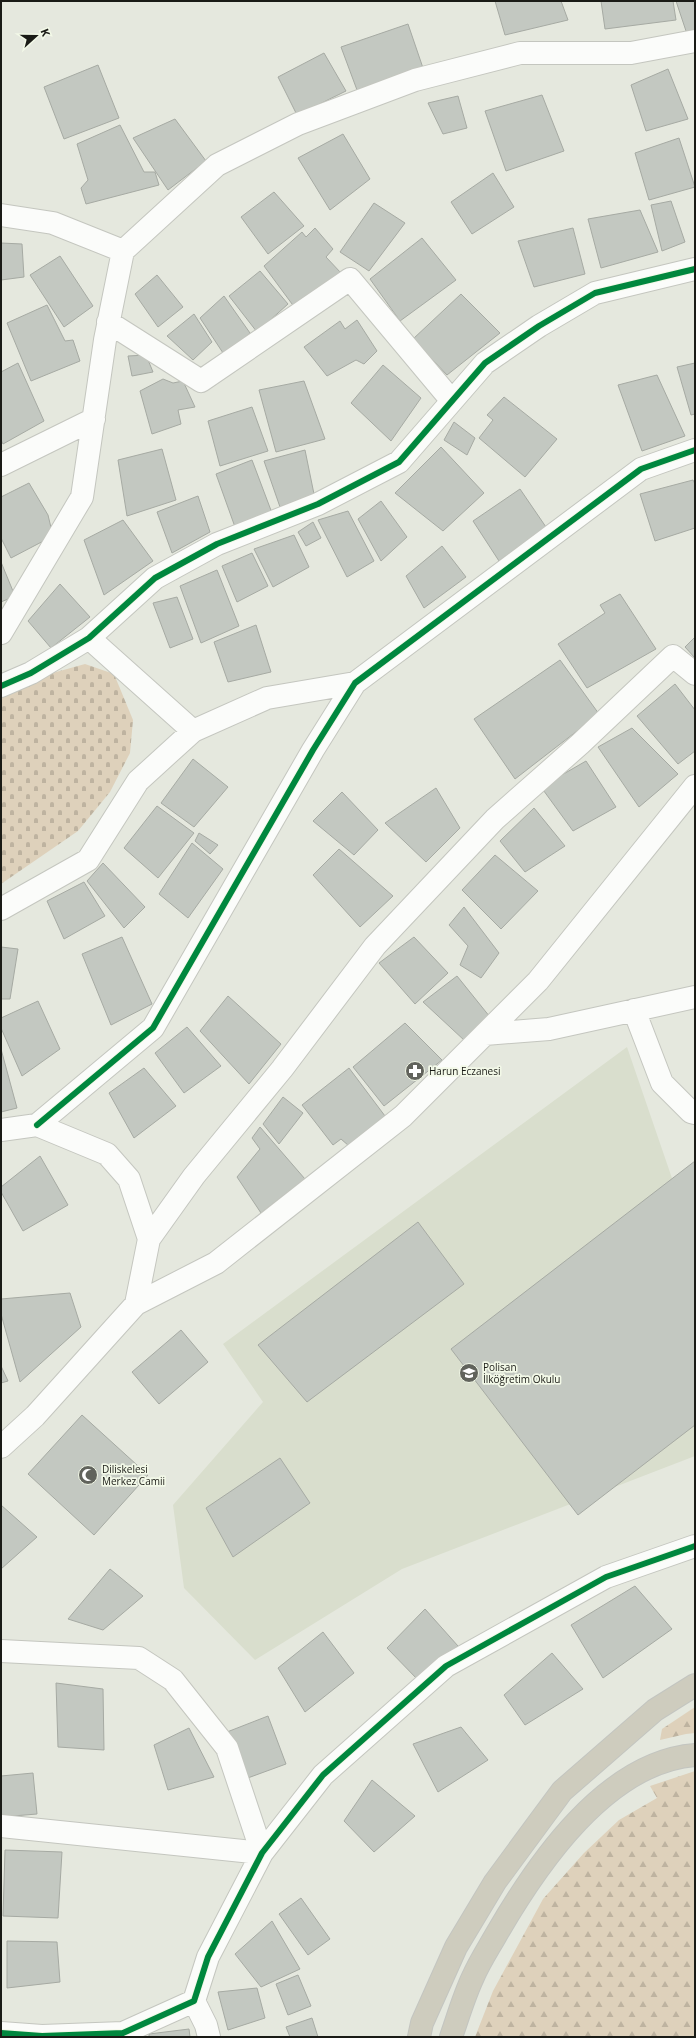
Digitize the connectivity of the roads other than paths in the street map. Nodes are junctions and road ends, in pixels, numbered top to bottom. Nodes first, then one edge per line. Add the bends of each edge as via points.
1 (695, 40) edge
2 (1, 215) edge
3 (124, 251) junction
4 (695, 268) edge
5 (108, 322) junction
6 (452, 400) junction
7 (94, 419) junction
8 (695, 450) edge
9 (1, 465) edge
10 (1, 633) edge
11 (89, 638) junction
12 (695, 674) edge
13 (355, 683) junction
14 (1, 686) edge
15 (193, 731) junction
16 (694, 787) edge
17 (1, 909) edge
18 (695, 997) edge
19 (634, 1010) junction
20 (485, 1034) junction
21 (695, 1113) edge
22 (37, 1126) junction
23 (1, 1130) edge
24 (149, 1239) junction
25 (136, 1304) junction
26 (1, 1447) edge
27 (695, 1546) edge
28 (1, 1651) edge
29 (695, 1685) edge
30 (695, 1755) edge
31 (1, 1826) edge
32 (262, 1853) junction
33 (194, 2001) junction
34 (1, 2033) edge
35 (209, 2037) edge
36 (419, 2037) edge
37 (450, 2037) edge

1 - 3 street via 631,53 520,53 415,80 298,124 217,165
2 - 3 street via 53,223
3 - 5 street
4 - 6 street via 595,293 539,326 485,363
5 - 6 street via 201,381 350,279
5 - 7 street
6 - 11 street via 399,462 318,504 217,544 155,578
7 - 9 street
7 - 10 street via 82,497
8 - 13 street via 640,469
11 - 14 street via 30,673
11 - 15 street
12 - 24 street via 673,656 580,744 495,818 375,946 282,1069 194,1176
13 - 15 street via 267,698
13 - 22 street via 313,750 153,1028
15 - 17 street via 138,781 88,860
16 - 20 street via 538,981
18 - 19 street
19 - 20 street via 549,1029
19 - 21 street via 662,1083
20 - 25 street via 403,1116 216,1263
22 - 23 street
22 - 24 street via 107,1154 129,1179
24 - 25 street
25 - 26 street via 35,1416
27 - 32 street via 606,1577 446,1666 323,1775
28 - 32 street via 139,1658 173,1680 227,1748
29 - 36 highway via 655,1710 562,1791 495,1882 456,1947 422,2023
30 - 37 highway via 678,1756 644,1769 612,1789 582,1814 520,1893 473,1977
31 - 32 street
32 - 33 street via 208,1957
33 - 34 street via 123,2033 42,2036
33 - 35 street

